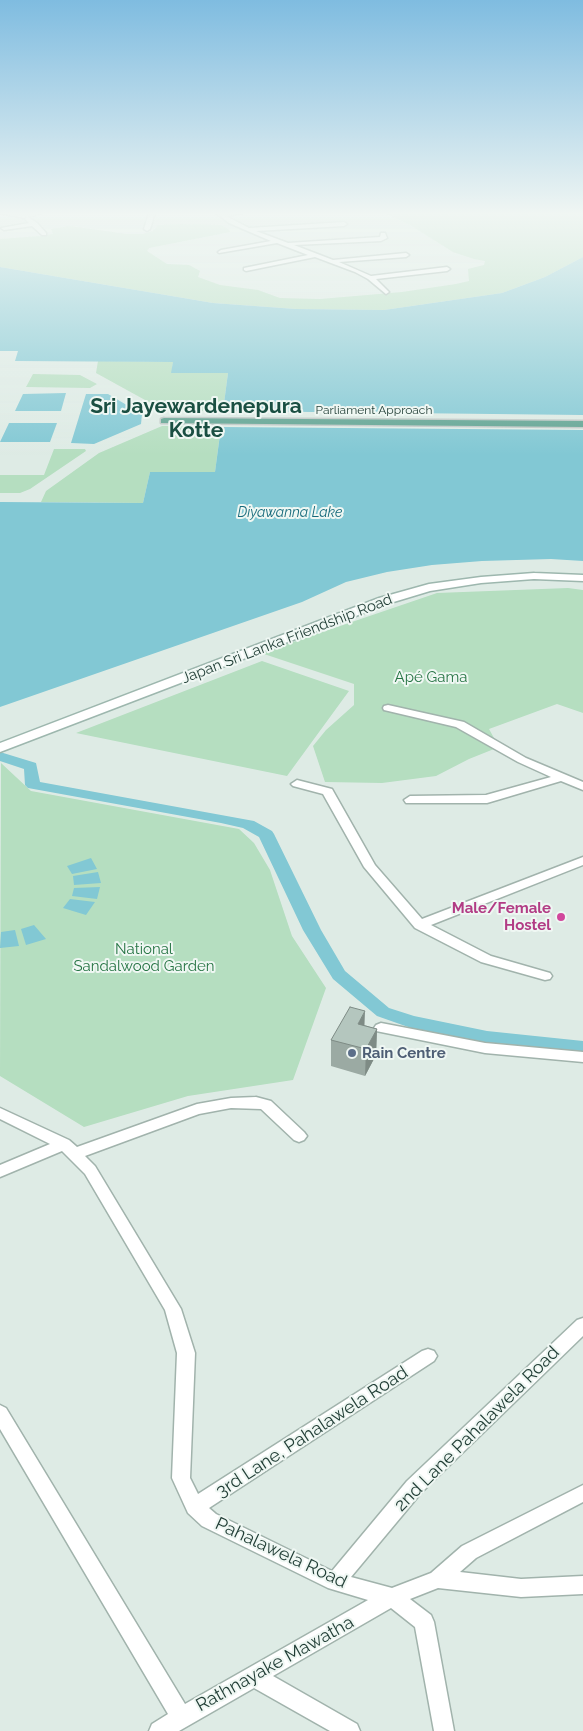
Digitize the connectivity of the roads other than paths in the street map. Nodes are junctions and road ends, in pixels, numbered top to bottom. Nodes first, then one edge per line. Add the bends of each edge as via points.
1 (583, 420) edge
2 (583, 424) edge
3 (583, 572) edge
4 (583, 578) edge
5 (388, 708) dead end
6 (0, 737) edge
7 (0, 748) edge
8 (562, 777) junction
9 (297, 784) dead end
10 (583, 786) edge
11 (410, 800) dead end
12 (583, 861) edge
13 (420, 924) junction
14 (546, 976) dead end
15 (381, 1028) dead end
16 (583, 1057) edge
17 (0, 1113) edge
18 (299, 1136) dead end
19 (69, 1149) junction
20 (0, 1171) edge
21 (583, 1326) edge
22 (428, 1356) dead end
23 (0, 1413) edge
24 (583, 1493) edge
25 (195, 1506) junction
26 (438, 1579) junction
27 (335, 1582) junction
28 (583, 1585) edge
29 (392, 1597) junction
30 (252, 1676) junction
31 (181, 1717) junction
32 (159, 1731) edge
33 (350, 1731) edge
34 (444, 1731) edge

1 - 2 main road, Parliament Approach via 164,418
3 - 6 main road, Japan Sri Lanka Friendship Road via 513,570 417,583 360,600
4 - 7 main road, Japan Sri Lanka Friendship Road via 534,576 481,580 429,588 383,601
5 - 8 street via 460,724 522,760
8 - 10 street
8 - 11 street via 487,799
9 - 13 street via 328,791 370,867
12 - 13 street
13 - 14 street via 486,959
15 - 16 street via 485,1048
17 - 19 street, Pahalawela Road
18 - 19 street via 266,1105 231,1103 197,1109
19 - 20 street
19 - 25 street, Pahalawela Road via 90,1170 173,1309 186,1353 180,1478
21 - 27 street, 2nd Lane Pahalawela Road via 414,1487
22 - 25 street, 3rd Lane, Pahalawela Road
23 - 31 street
24 - 26 street via 469,1552
25 - 27 street, Pahalawela Road via 209,1520
26 - 28 street via 521,1588
26 - 29 street, Rathnayake Mawatha
27 - 29 street, Pahalawela Road
29 - 30 street, Rathnayake Mawatha
29 - 34 street, Pahalawela Road via 424,1622
30 - 31 street, Rathnayake Mawatha
30 - 33 street
31 - 32 street, Rathnayake Mawatha

